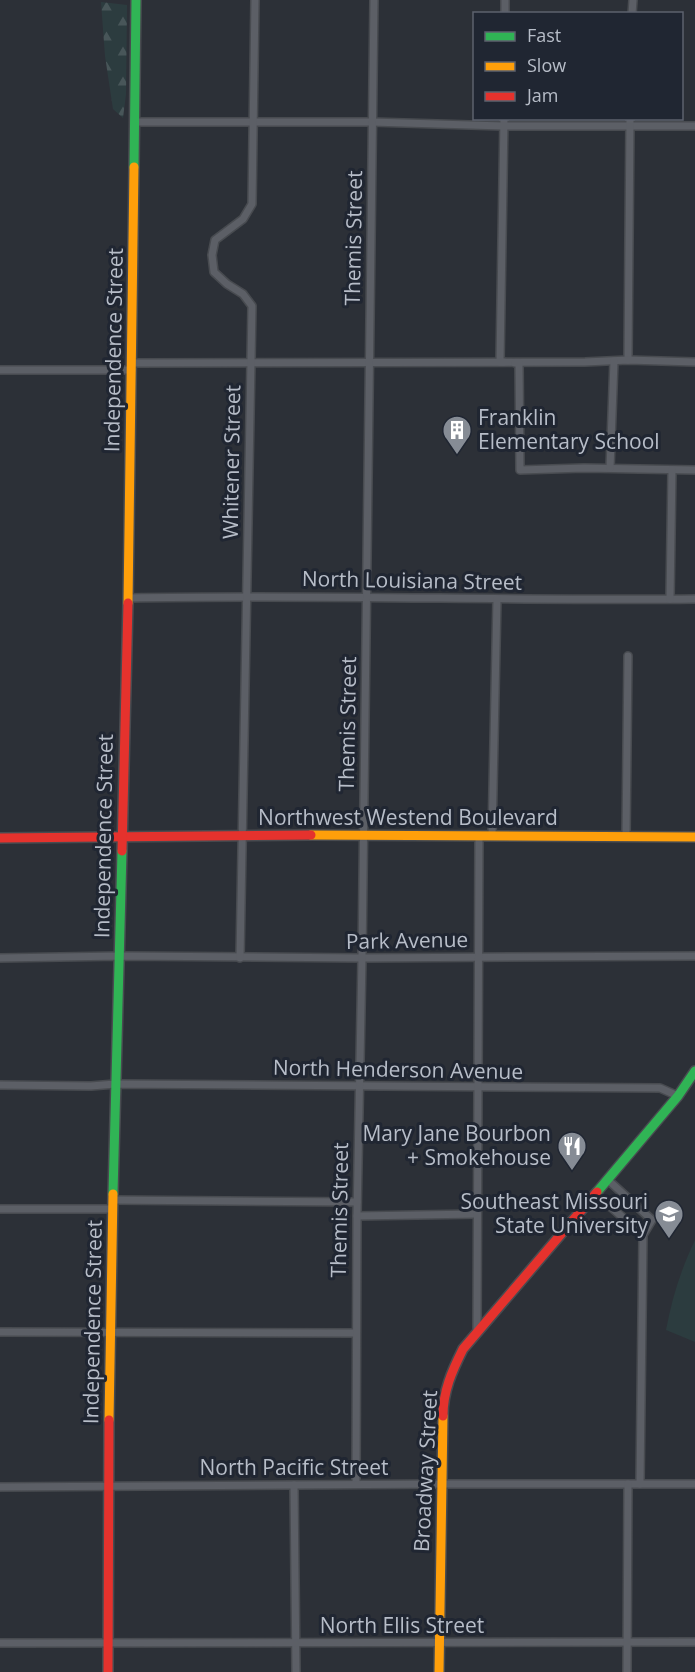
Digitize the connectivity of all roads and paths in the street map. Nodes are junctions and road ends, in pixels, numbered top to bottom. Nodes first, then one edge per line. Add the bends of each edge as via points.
1 (136, 0) edge
2 (255, 0) edge
3 (374, 0) edge
4 (135, 122) junction
5 (372, 122) junction
6 (503, 122) edge
7 (630, 122) edge
8 (254, 123) junction
9 (695, 126) edge
10 (628, 360) junction
11 (614, 361) junction
12 (251, 362) junction
13 (500, 362) junction
14 (695, 362) edge
15 (369, 363) junction
16 (132, 366) junction
17 (0, 370) edge
18 (610, 468) junction
19 (672, 470) junction
20 (695, 470) edge
21 (247, 596) junction
22 (366, 597) junction
23 (128, 598) junction
24 (497, 599) junction
25 (695, 599) edge
26 (670, 600) junction
27 (628, 656) dead end
28 (121, 836) junction
29 (241, 836) junction
30 (363, 836) junction
31 (479, 836) junction
32 (492, 836) junction
33 (626, 837) junction
34 (695, 837) edge
35 (0, 838) edge
36 (120, 956) junction
37 (695, 956) edge
38 (477, 957) junction
39 (0, 958) edge
40 (240, 958) junction
41 (362, 958) junction
42 (695, 1071) edge
43 (0, 1084) edge
44 (115, 1084) junction
45 (358, 1086) junction
46 (478, 1088) junction
47 (678, 1096) junction
48 (608, 1180) junction
49 (596, 1194) junction
50 (357, 1202) junction
51 (113, 1204) junction
52 (0, 1209) edge
53 (477, 1214) junction
54 (357, 1216) junction
55 (643, 1235) junction
56 (110, 1331) junction
57 (477, 1331) junction
58 (0, 1332) edge
59 (355, 1333) junction
60 (356, 1484) junction
61 (441, 1484) junction
62 (628, 1484) junction
63 (640, 1484) junction
64 (695, 1484) edge
65 (109, 1485) junction
66 (294, 1485) junction
67 (0, 1487) edge
68 (108, 1642) junction
69 (627, 1642) junction
70 (695, 1642) edge
71 (0, 1643) edge
72 (296, 1643) junction
73 (439, 1643) junction
74 (108, 1672) edge
75 (296, 1672) edge
76 (439, 1672) edge
77 (627, 1672) edge

1 - 4 street, Independence Street
2 - 8 street, Whitener Street
3 - 5 street, Themis Street
4 - 8 street
4 - 16 street, Independence Street
5 - 6 street
5 - 8 street
5 - 15 street, Themis Street
6 - 7 street
6 - 13 street
7 - 9 street
7 - 10 street
8 - 12 street, Whitener Street via 252,204 243,219 215,240 212,255 214,272 252,306
10 - 11 street
10 - 14 street
11 - 13 street
11 - 18 street
12 - 15 street
12 - 16 street
12 - 21 street, Whitener Street
13 - 15 street
13 - 18 street via 519,363 520,470
15 - 22 street, Themis Street
16 - 17 street
16 - 23 street, Independence Street
18 - 19 street
19 - 20 street
19 - 26 street
21 - 22 street, North Louisiana Street
21 - 23 street, North Louisiana Street
21 - 29 street, Whitener Street
22 - 24 street, North Louisiana Street
22 - 30 street, Themis Street
23 - 28 street, Independence Street
24 - 26 street, North Louisiana Street
24 - 32 street
25 - 26 street, North Louisiana Street
27 - 33 street
28 - 29 street, Northwest Westend Boulevard
28 - 35 street, Northwest Westend Boulevard
28 - 36 street, Independence Street
29 - 30 street, Northwest Westend Boulevard
29 - 40 street, Whitener Street
30 - 31 street, Northwest Westend Boulevard
30 - 41 street, Themis Street
31 - 32 street, Northwest Westend Boulevard
31 - 38 street
32 - 33 street, Northwest Westend Boulevard
33 - 34 street, Northwest Westend Boulevard
36 - 39 street, Park Avenue
36 - 40 street, Park Avenue
36 - 44 street, Independence Street
37 - 38 street, Park Avenue
38 - 41 street, Park Avenue
38 - 46 street
40 - 41 street, Park Avenue
41 - 45 street, Themis Street
42 - 47 street, Broadway Street
43 - 44 street, North Henderson Avenue
44 - 45 street, North Henderson Avenue
44 - 51 street, Independence Street
45 - 46 street, North Henderson Avenue
45 - 50 street, Themis Street
46 - 47 street, North Henderson Avenue via 660,1088
46 - 53 street
47 - 48 street, Broadway Street
48 - 49 street, Broadway Street
48 - 55 street via 652,1220
49 - 55 street
49 - 57 street, Broadway Street
50 - 51 street
50 - 54 street, Themis Street
51 - 52 street
51 - 56 street, Independence Street
53 - 54 street
53 - 57 street
54 - 59 street, Themis Street
55 - 63 street
56 - 58 street
56 - 59 street
56 - 65 street, Independence Street
57 - 61 street, Broadway Street via 463,1349 445,1393
59 - 60 street, Themis Street
60 - 61 street, North Pacific Street
60 - 66 street, North Pacific Street
61 - 62 street, North Pacific Street
61 - 73 street, Broadway Street
62 - 63 street, North Pacific Street
62 - 69 street
63 - 64 street, North Pacific Street
65 - 66 street, North Pacific Street
65 - 67 street, North Pacific Street
65 - 68 street, Independence Street
66 - 72 street
68 - 71 street, North Ellis Street
68 - 72 street, North Ellis Street
68 - 74 street, Independence Street
69 - 70 street, North Ellis Street
69 - 73 street, North Ellis Street
69 - 77 street
72 - 73 street, North Ellis Street
72 - 75 street
73 - 76 street, Broadway Street

